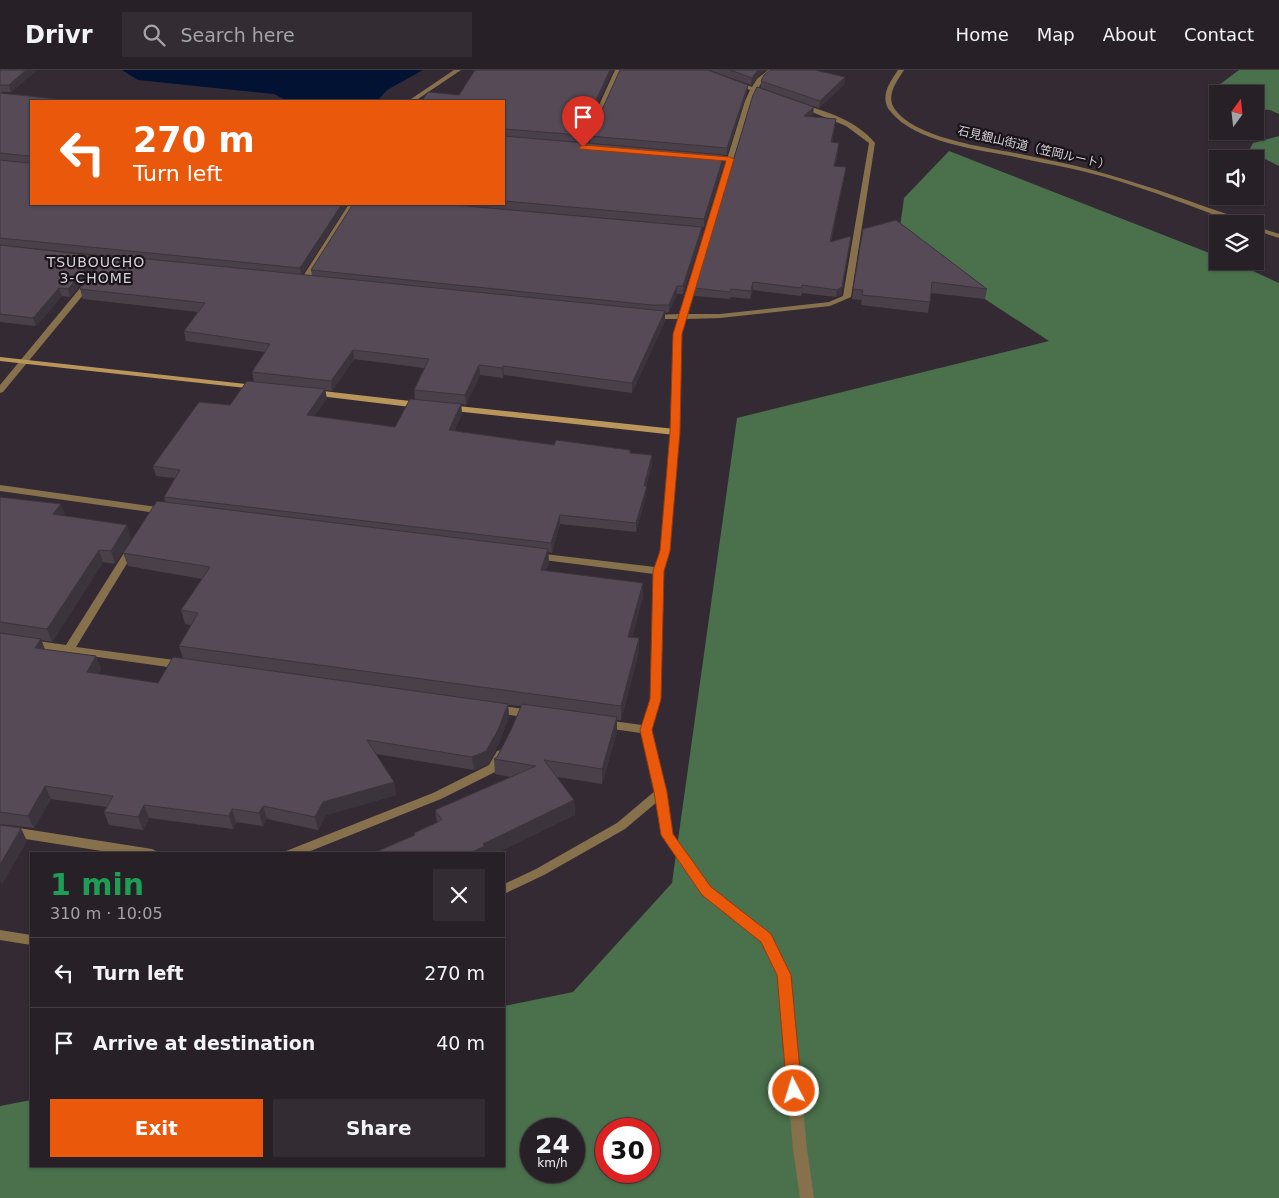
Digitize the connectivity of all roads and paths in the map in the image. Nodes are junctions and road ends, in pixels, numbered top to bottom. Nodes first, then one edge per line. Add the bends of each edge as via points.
1 (458, 70) edge
2 (618, 70) edge
3 (772, 70) edge
4 (901, 70) edge
5 (725, 79) edge
6 (753, 89) junction
7 (771, 95) edge
8 (413, 100) edge
9 (798, 104) edge
10 (573, 146) edge
11 (583, 147) junction
12 (593, 148) edge
13 (720, 158) edge
14 (730, 159) junction
15 (352, 205) edge
16 (1219, 215) edge
17 (698, 230) edge
18 (708, 231) junction
19 (1264, 231) edge
20 (1279, 236) edge
21 (95, 276) edge
22 (294, 280) edge
23 (304, 281) junction
24 (314, 282) edge
25 (641, 316) edge
26 (682, 318) junction
27 (0, 359) edge
28 (24, 362) junction
29 (261, 387) edge
30 (0, 390) edge
31 (300, 392) edge
32 (429, 406) edge
33 (438, 407) edge
34 (675, 432) junction
35 (0, 488) edge
36 (175, 513) edge
37 (140, 535) edge
38 (531, 555) edge
39 (659, 571) junction
40 (20, 642) edge
41 (68, 648) junction
42 (196, 666) edge
43 (489, 708) edge
44 (538, 715) edge
45 (597, 723) edge
46 (646, 730) junction
47 (506, 744) edge
48 (661, 792) junction
49 (0, 830) edge
50 (139, 852) edge
51 (295, 852) edge
52 (505, 889) edge
53 (0, 935) edge
54 (30, 940) edge
55 (807, 1198) edge

1 - 8 street
2 - 11 street
3 - 6 street
4 - 16 street, 石見銀山街道（笠岡ルート） via 888,91 888,102 904,120 928,133 957,143 1108,176
5 - 6 street
6 - 7 street
6 - 14 street
9 - 26 street via 847,122 872,143 847,297 830,304
10 - 11 street
11 - 12 street
13 - 14 street
14 - 18 street
15 - 23 street
17 - 18 street
18 - 26 street
19 - 20 street
21 - 28 street
22 - 23 street
23 - 24 street
25 - 26 street
26 - 34 street via 677,334
27 - 28 street
28 - 29 street
28 - 30 street
31 - 32 street
33 - 34 street
34 - 39 street via 665,551
35 - 36 street via 153,514
37 - 41 street
38 - 39 street
39 - 46 street via 656,699
40 - 41 street
41 - 42 street
43 - 44 street via 517,716
45 - 46 street
46 - 48 street
47 - 51 street via 493,768 437,796
48 - 52 street via 621,826
48 - 55 street via 667,835 706,891 766,938 784,975
49 - 50 street
53 - 54 street

